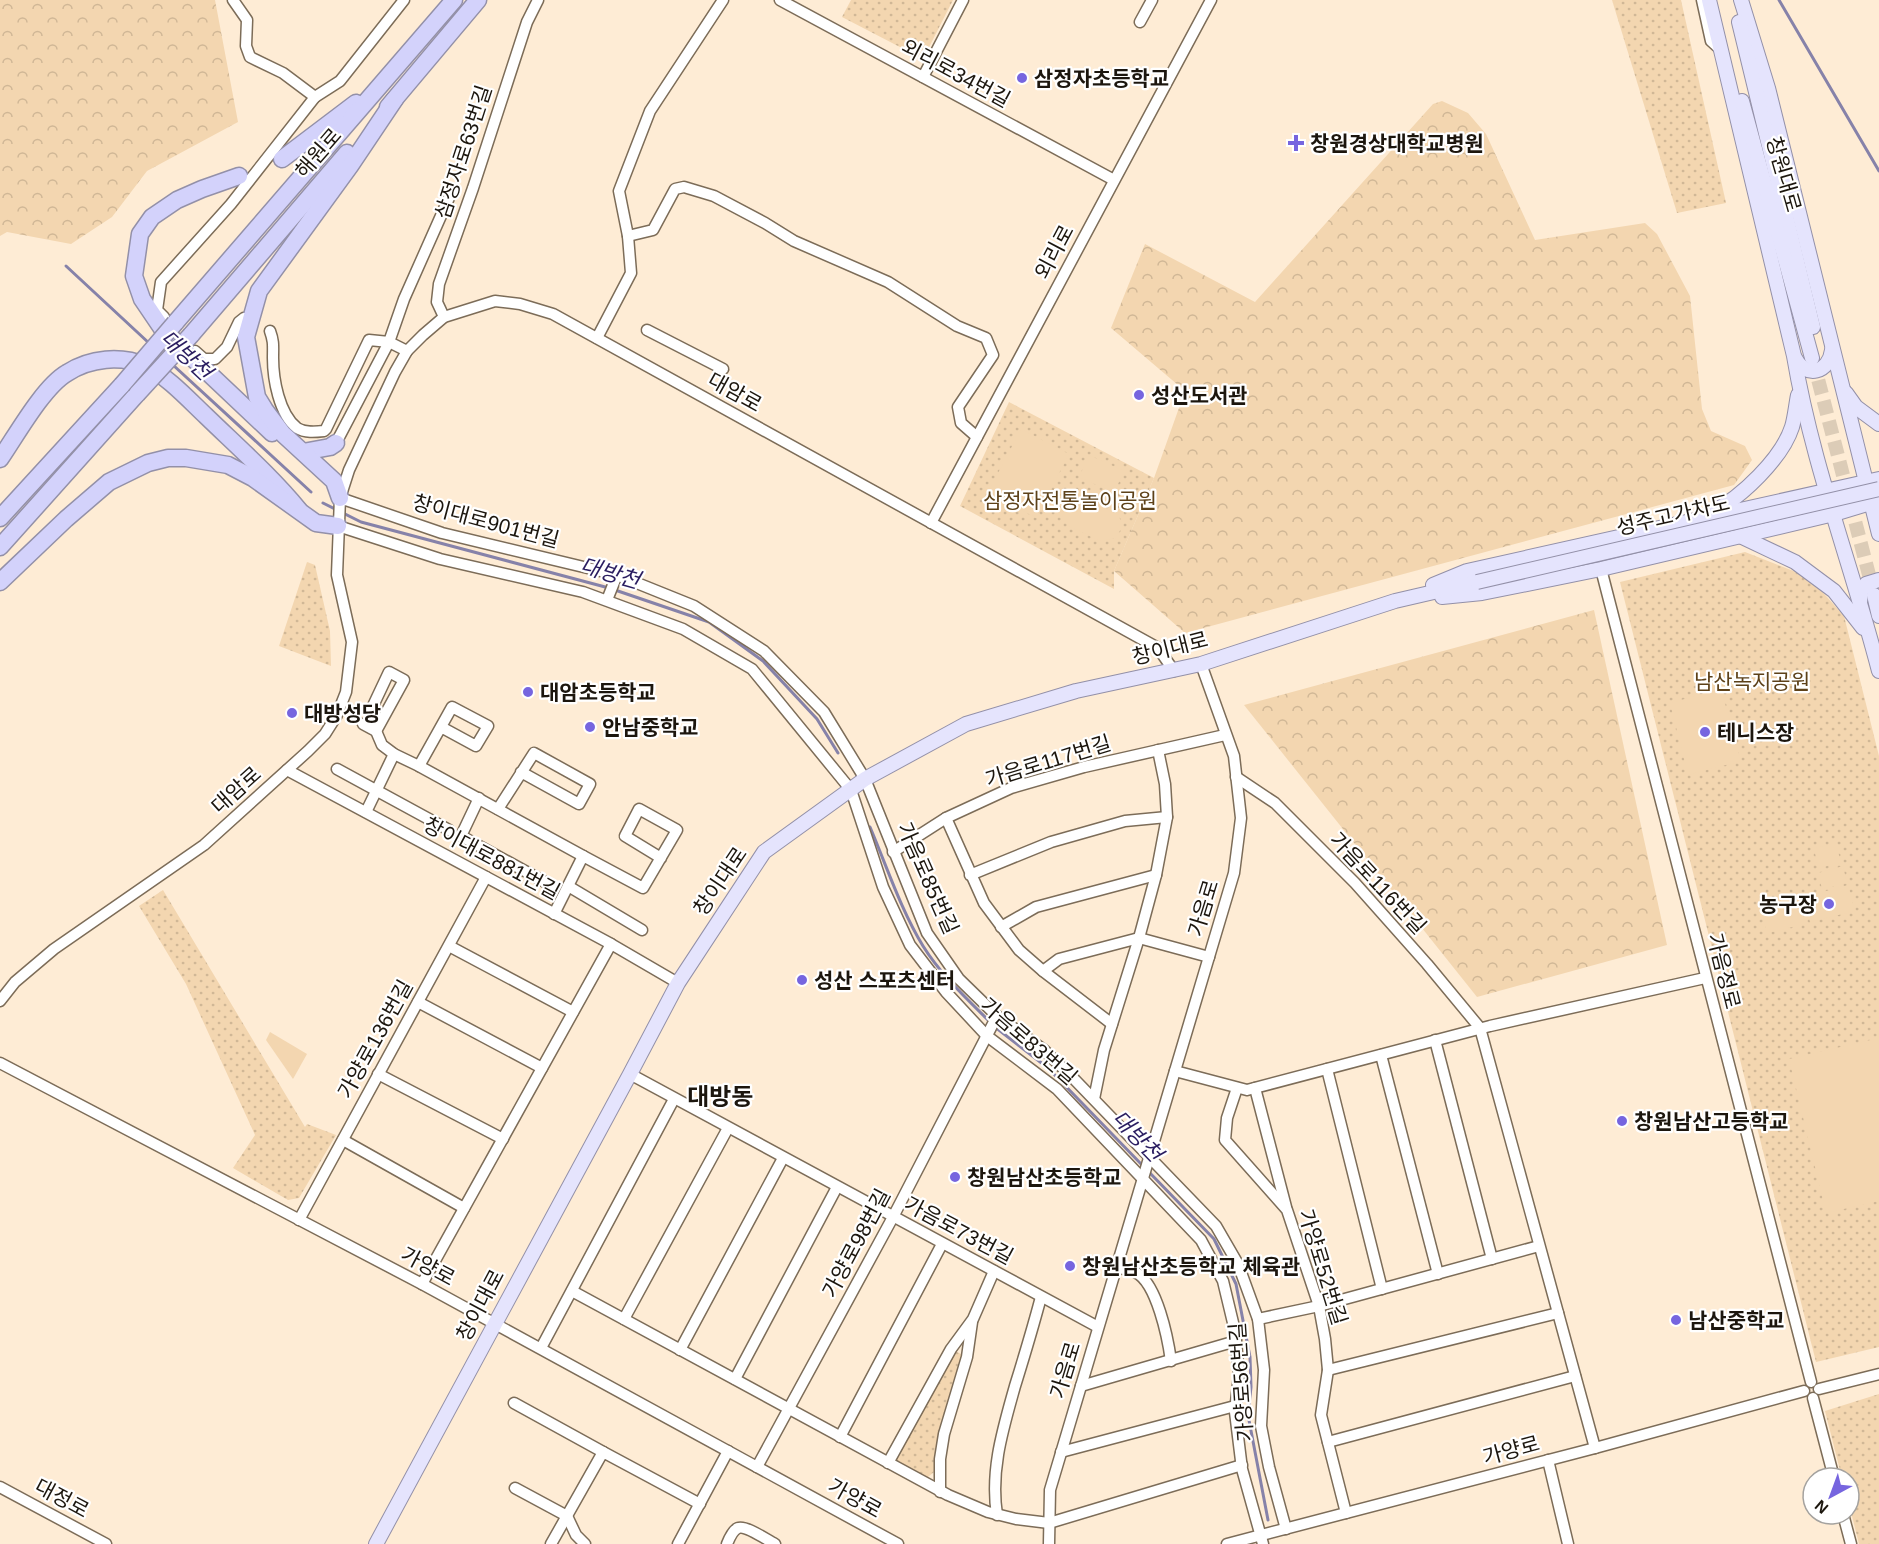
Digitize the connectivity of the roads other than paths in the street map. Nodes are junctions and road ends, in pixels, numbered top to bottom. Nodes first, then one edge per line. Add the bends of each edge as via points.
1 (233, 0) edge
2 (404, 0) edge
3 (454, 0) edge
4 (478, 0) edge
5 (538, 0) edge
6 (723, 0) edge
7 (780, 0) edge
8 (963, 0) edge
9 (1152, 0) edge
10 (1211, 0) edge
11 (1702, 0) edge
12 (1709, 0) edge
13 (1717, 0) edge
14 (1734, 0) edge
15 (1741, 0) edge
16 (1140, 22) dead end
17 (1721, 50) junction
18 (922, 77) junction
19 (381, 85) junction
20 (315, 98) junction
21 (395, 99) junction
22 (282, 159) dead end
23 (239, 176) dead end
24 (1114, 180) junction
25 (452, 191) dead end
26 (628, 236) junction
27 (444, 317) junction
28 (244, 318) dead end
29 (647, 330) dead end
30 (270, 331) dead end
31 (597, 338) junction
32 (389, 342) junction
33 (407, 351) junction
34 (1821, 354) junction
35 (1794, 356) junction
36 (723, 369) dead end
37 (1841, 385) junction
38 (1799, 390) junction
39 (1879, 424) edge
40 (977, 437) junction
41 (336, 443) joint
42 (303, 452) junction
43 (0, 459) edge
44 (1872, 480) edge
45 (1879, 489) edge
46 (1826, 492) junction
47 (340, 498) junction
48 (1875, 502) edge
49 (299, 510) junction
50 (1834, 514) junction
51 (0, 518) edge
52 (1699, 519) junction
53 (931, 523) junction
54 (338, 526) junction
55 (1879, 534) edge
56 (1740, 536) junction
57 (0, 547) edge
58 (1601, 569) junction
59 (617, 575) junction
60 (1879, 580) edge
61 (0, 582) edge
62 (1477, 582) joint
63 (1874, 595) dead end
64 (607, 600) junction
65 (1395, 601) junction
66 (1860, 605) junction
67 (1879, 616) edge
68 (1870, 636) junction
69 (764, 651) junction
70 (1201, 664) junction
71 (752, 669) junction
72 (1174, 670) junction
73 (1879, 672) edge
74 (372, 708) dead end
75 (363, 724) dead end
76 (441, 727) dead end
77 (376, 731) junction
78 (1224, 735) junction
79 (1158, 750) junction
80 (394, 754) junction
81 (419, 766) junction
82 (337, 769) dead end
83 (287, 770) junction
84 (521, 772) junction
85 (1236, 777) junction
86 (865, 780) junction
87 (851, 790) junction
88 (375, 791) junction
89 (479, 798) junction
90 (498, 809) junction
91 (366, 812) junction
92 (1167, 817) junction
93 (946, 818) junction
94 (449, 831) dead end
95 (893, 852) junction
96 (583, 856) junction
97 (661, 858) junction
98 (970, 875) junction
99 (1156, 875) junction
100 (486, 877) junction
101 (568, 886) junction
102 (554, 887) dead end
103 (554, 914) junction
104 (1001, 927) junction
105 (642, 930) dead end
106 (1139, 938) junction
107 (611, 944) junction
108 (448, 946) junction
109 (1209, 957) junction
110 (1043, 971) junction
111 (1705, 978) junction
112 (678, 983) junction
113 (0, 1001) edge
114 (418, 1002) junction
115 (573, 1012) junction
116 (998, 1016) junction
117 (1112, 1024) junction
118 (1480, 1028) junction
119 (987, 1036) junction
120 (1435, 1040) junction
121 (1382, 1055) junction
122 (0, 1063) edge
123 (542, 1068) junction
124 (1327, 1069) junction
125 (1175, 1071) junction
126 (378, 1074) junction
127 (630, 1074) junction
128 (1238, 1088) junction
129 (1255, 1088) junction
130 (674, 1099) junction
131 (1094, 1100) junction
132 (728, 1128) junction
133 (503, 1139) junction
134 (343, 1140) junction
135 (783, 1158) junction
136 (1148, 1159) junction
137 (1143, 1177) junction
138 (837, 1186) junction
139 (464, 1208) junction
140 (1287, 1210) junction
141 (893, 1217) junction
142 (299, 1220) junction
143 (942, 1244) junction
144 (1539, 1246) junction
145 (1492, 1259) junction
146 (1116, 1268) junction
147 (994, 1271) junction
148 (1438, 1274) junction
149 (422, 1284) junction
150 (1382, 1289) junction
151 (572, 1290) junction
152 (1041, 1297) junction
153 (1319, 1306) junction
154 (1558, 1313) junction
155 (624, 1319) junction
156 (973, 1319) junction
157 (1258, 1319) junction
158 (494, 1323) junction
159 (1098, 1327) junction
160 (1236, 1341) junction
161 (541, 1348) junction
162 (680, 1350) junction
163 (1171, 1361) junction
164 (1328, 1370) junction
165 (1879, 1374) edge
166 (1575, 1376) junction
167 (735, 1379) junction
168 (1081, 1386) junction
169 (1812, 1390) junction
170 (514, 1403) dead end
171 (1236, 1406) junction
172 (789, 1409) junction
173 (840, 1437) junction
174 (1328, 1442) junction
175 (1594, 1448) junction
176 (728, 1451) junction
177 (603, 1452) junction
178 (1061, 1452) junction
179 (1548, 1460) junction
180 (888, 1463) junction
181 (1242, 1464) junction
182 (1830, 1466) edge
183 (757, 1467) junction
184 (0, 1487) edge
185 (515, 1488) dead end
186 (940, 1492) junction
187 (700, 1504) junction
188 (1347, 1513) junction
189 (996, 1515) junction
190 (567, 1516) junction
191 (1049, 1523) junction
192 (1846, 1526) edge
193 (1286, 1529) junction
194 (1262, 1540) edge
195 (106, 1544) edge
196 (376, 1544) edge
197 (551, 1544) edge
198 (581, 1544) edge
199 (678, 1544) edge
200 (727, 1544) edge
201 (775, 1544) edge
202 (898, 1544) edge
203 (1049, 1544) edge
204 (1227, 1544) edge
205 (1568, 1544) edge
206 (1851, 1544) edge

1 - 20 street via 247,20 246,46 250,57 283,73
2 - 20 street via 340,81
3 - 19 highway, 해원로
4 - 21 highway, 해원로
5 - 27 street, 삼정자로63번길 via 527,22 439,284 437,302
6 - 26 street via 650,111 619,190
7 - 18 street, 외리로34번길
8 - 18 street
9 - 16 street
10 - 24 street, 외리로
11 - 17 street via 1711,41
12 - 17 main road
13 - 34 main road, 창원대로 via 1746,117
14 - 34 main road, 창원대로
15 - 34 main road via 1768,88
17 - 35 main road
18 - 24 street, 외리로34번길
19 - 22 highway
19 - 51 highway, 해원로, bridge via 122,385
20 - 28 street via 231,204 161,282 157,310 204,358 215,358 227,347
21 - 42 highway via 259,291 246,337 257,397 283,434
21 - 57 highway, 해원로, bridge via 191,335
23 - 47 highway via 177,200 152,217 140,234 135,276 142,299 163,330
24 - 40 street, 외리로
25 - 32 street
26 - 31 street via 631,273
26 - 40 street via 653,230 675,189 684,187 714,196 794,241 888,282 957,326 986,338 993,355 958,406 961,423
27 - 31 street, 대암로 via 495,301 520,304 553,314
27 - 33 street, 대암로
29 - 36 street
30 - 32 street via 282,409 297,428 310,432 326,429 369,340
31 - 53 street, 대암로
32 - 33 street
32 - 41 street
33 - 47 street, 대암로 via 349,470
34 - 35 main road via 1831,358 1827,365 1811,371 1803,369
34 - 37 main road
35 - 38 main road
37 - 39 main road via 1856,407
37 - 44 main road
38 - 46 main road
38 - 52 main road via 1791,429 1776,454 1746,490
40 - 53 street, 외리로
41 - 42 highway
42 - 47 highway via 334,482
43 - 49 highway via 45,394 66,373 99,360 122,359 147,367 175,387 280,486
44 - 46 main road
44 - 48 main road
45 - 62 main road, 성주고가차도, bridge
46 - 50 main road
46 - 52 main road
47 - 54 street, 대암로
47 - 59 street, 창이대로901번길 via 441,532
48 - 50 main road
48 - 55 main road
49 - 54 highway via 316,523
49 - 61 highway via 228,465 168,458 109,482
50 - 56 main road
50 - 66 main road
52 - 65 main road via 1467,571
53 - 72 street, 대암로 via 1158,648
54 - 64 street via 441,559
54 - 83 street, 대암로 via 338,575 352,642 346,692 325,734
56 - 58 main road
56 - 68 main road via 1795,562 1834,591
58 - 65 main road via 1482,593
58 - 111 street, 가음정로
59 - 64 street
59 - 69 street, 창이대로901번길 via 694,606
60 - 66 main road via 1866,584
62 - 65 main road, 창이대로
63 - 67 main road
64 - 71 street via 683,629
65 - 70 main road, 창이대로
66 - 68 main road
68 - 73 main road
69 - 71 street
69 - 86 street, 창이대로901번길 via 824,712
70 - 72 main road, 창이대로
70 - 78 street, 가음로
71 - 87 street
72 - 86 main road, 창이대로 via 1076,691 966,724
74 - 77 street via 389,672 404,680
75 - 77 street
76 - 81 street
77 - 80 street via 382,745
78 - 79 street, 가음로117번길
78 - 85 street, 가음로 via 1234,756
79 - 92 street
79 - 93 street, 가음로117번길 via 1011,788
80 - 81 street
80 - 88 street
81 - 89 street
82 - 88 street
83 - 91 street, 창이대로881번길
83 - 113 street, 대암로 via 204,845 54,949 15,982
84 - 84 street via 534,753 590,784 579,804
84 - 90 street
85 - 109 street, 가음로 via 1241,818 1234,873
85 - 118 street, 가음로116번길 via 1275,803 1355,882
86 - 87 main road, 창이대로
86 - 95 street, 가음로85번길
87 - 112 main road, 창이대로 via 764,852
87 - 119 street, 가음로83번길 via 884,887 910,945
88 - 91 street
88 - 94 street
89 - 90 street
89 - 102 street via 461,836
90 - 96 street
91 - 100 street, 창이대로881번길
92 - 98 street via 1125,821 1051,842
92 - 99 street
93 - 95 street, 가음로117번길
93 - 98 street
95 - 116 street, 가음로85번길 via 927,933 959,979
96 - 97 street via 643,888
96 - 101 street
97 - 97 street via 677,830 639,809 625,836
98 - 104 street
99 - 104 street via 1036,907
99 - 106 street
100 - 103 street, 창이대로881번길
100 - 108 street, 가양로136번길
101 - 103 street
101 - 105 street
103 - 107 street, 창이대로881번길
104 - 110 street
106 - 109 street
106 - 110 street via 1059,959
106 - 117 street
107 - 112 street, 창이대로881번길
107 - 115 street
108 - 114 street, 가양로136번길
108 - 115 street
109 - 125 street, 가음로
110 - 117 street
111 - 118 street
111 - 169 street, 가음정로
112 - 127 main road, 창이대로
114 - 123 street
114 - 126 street, 가양로136번길
115 - 123 street
116 - 119 street, 가양로98번길
116 - 131 street, 가음로85번길 via 1044,1050
117 - 131 street
118 - 120 street
118 - 144 street
119 - 137 street, 가음로83번길 via 1057,1089
119 - 141 street, 가양로98번길
120 - 121 street
120 - 145 street
121 - 124 street
121 - 148 street
122 - 142 street, 가양로
123 - 133 street
124 - 129 street
124 - 150 street
125 - 128 street
125 - 136 street, 가음로
126 - 133 street
126 - 134 street, 가양로136번길
127 - 130 street, 가음로73번길
127 - 158 main road, 창이대로
128 - 129 street
128 - 140 street, 가양로52번길 via 1227,1118 1226,1140
129 - 140 street
130 - 132 street, 가음로73번길
130 - 151 street
131 - 136 street, 가음로85번길
132 - 135 street, 가음로73번길
132 - 155 street
133 - 139 street
134 - 139 street
134 - 142 street, 가양로136번길
135 - 138 street, 가음로73번길
135 - 162 street
136 - 137 street, 가음로
136 - 157 street, 가양로56번길 via 1216,1226 1238,1264
137 - 146 street, 가음로
137 - 160 street, 가음로83번길 via 1201,1240 1223,1281
138 - 141 street, 가음로73번길
138 - 167 street
139 - 149 street
140 - 153 street, 가양로52번길
141 - 143 street, 가음로73번길
141 - 172 street, 가양로98번길
142 - 149 street, 가양로
143 - 147 street, 가음로73번길
143 - 173 street
144 - 145 street
144 - 154 street
145 - 148 street
146 - 159 street, 가음로
146 - 163 street via 1137,1272 1148,1286 1162,1316
147 - 152 street, 가음로73번길
147 - 156 street
148 - 150 street
149 - 158 street, 가양로
150 - 153 street
151 - 155 street
151 - 161 street
152 - 159 street, 가음로73번길
152 - 189 street via 1001,1436 994,1489
153 - 157 street
153 - 164 street, 가양로52번길
154 - 164 street
154 - 166 street
155 - 162 street
156 - 180 street via 951,1349
156 - 186 street via 967,1357 944,1434
157 - 193 street, 가양로56번길 via 1264,1370 1261,1425
158 - 161 street, 가양로
158 - 196 main road, 창이대로
159 - 168 street, 가음로
160 - 163 street
160 - 171 street, 가음로83번길
161 - 176 street, 가양로
162 - 167 street
163 - 168 street
164 - 174 street, 가양로52번길 via 1321,1415
165 - 169 street, 가양로
166 - 174 street
166 - 175 street
167 - 172 street
168 - 178 street, 가음로
169 - 175 street, 가양로
169 - 182 street, 가음정로
170 - 177 street
171 - 178 street
171 - 181 street, 가음로83번길
172 - 173 street
172 - 183 street, 가양로98번길
173 - 180 street
174 - 188 street, 가양로52번길
175 - 179 street, 가양로
176 - 183 street, 가양로
176 - 187 street
177 - 187 street
177 - 190 street
178 - 191 street, 가음로 via 1050,1490
179 - 188 street, 가양로
179 - 205 street
180 - 186 street
181 - 191 street
181 - 194 street, 가음로83번길
183 - 202 street, 가양로
184 - 195 street, 대정로
185 - 190 street
186 - 189 street
187 - 199 street
188 - 193 street, 가양로
189 - 191 street
190 - 197 street
190 - 198 street
191 - 203 street, 가음로
192 - 206 street
193 - 194 street, 가양로
194 - 204 street, 가양로
200 - 201 street via 733,1532 745,1527

